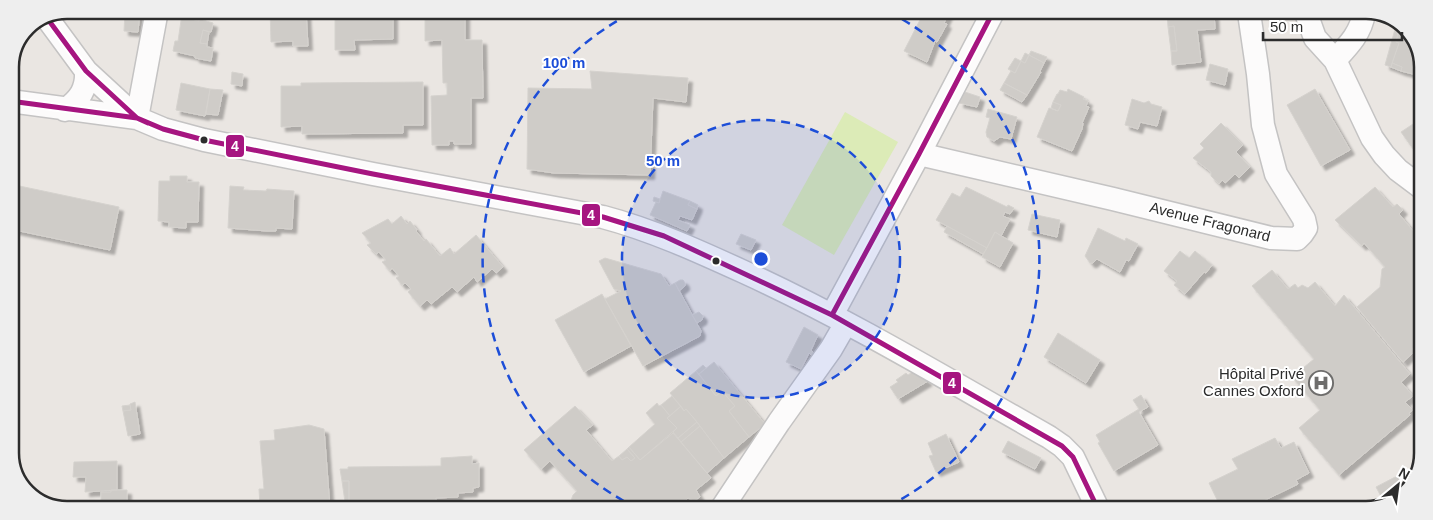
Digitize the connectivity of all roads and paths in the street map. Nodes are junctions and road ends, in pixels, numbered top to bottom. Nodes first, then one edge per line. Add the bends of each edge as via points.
1 (156, 19) edge
2 (989, 19) edge
3 (1250, 19) edge
4 (1308, 19) edge
5 (1362, 19) edge
6 (50, 22) edge
7 (1335, 60) junction
8 (86, 71) junction
9 (19, 102) edge
10 (65, 110) junction
11 (137, 118) junction
12 (919, 154) junction
13 (1414, 182) edge
14 (839, 319) junction
15 (727, 501) edge
16 (1094, 501) edge

1 - 11 street
2 - 12 street
3 - 12 street, Avenue Fragonard via 1263,125 1276,174 1304,219 1306,228 1297,239 1271,238
4 - 7 street via 1315,38
5 - 7 street via 1352,42
6 - 8 street
7 - 13 street via 1372,138 1398,170
8 - 10 street via 82,92 76,102
8 - 11 street
9 - 10 street
10 - 11 street
11 - 14 street via 204,140 628,224 717,259
12 - 14 street
14 - 15 street via 827,355
14 - 16 street via 1062,446 1073,458

